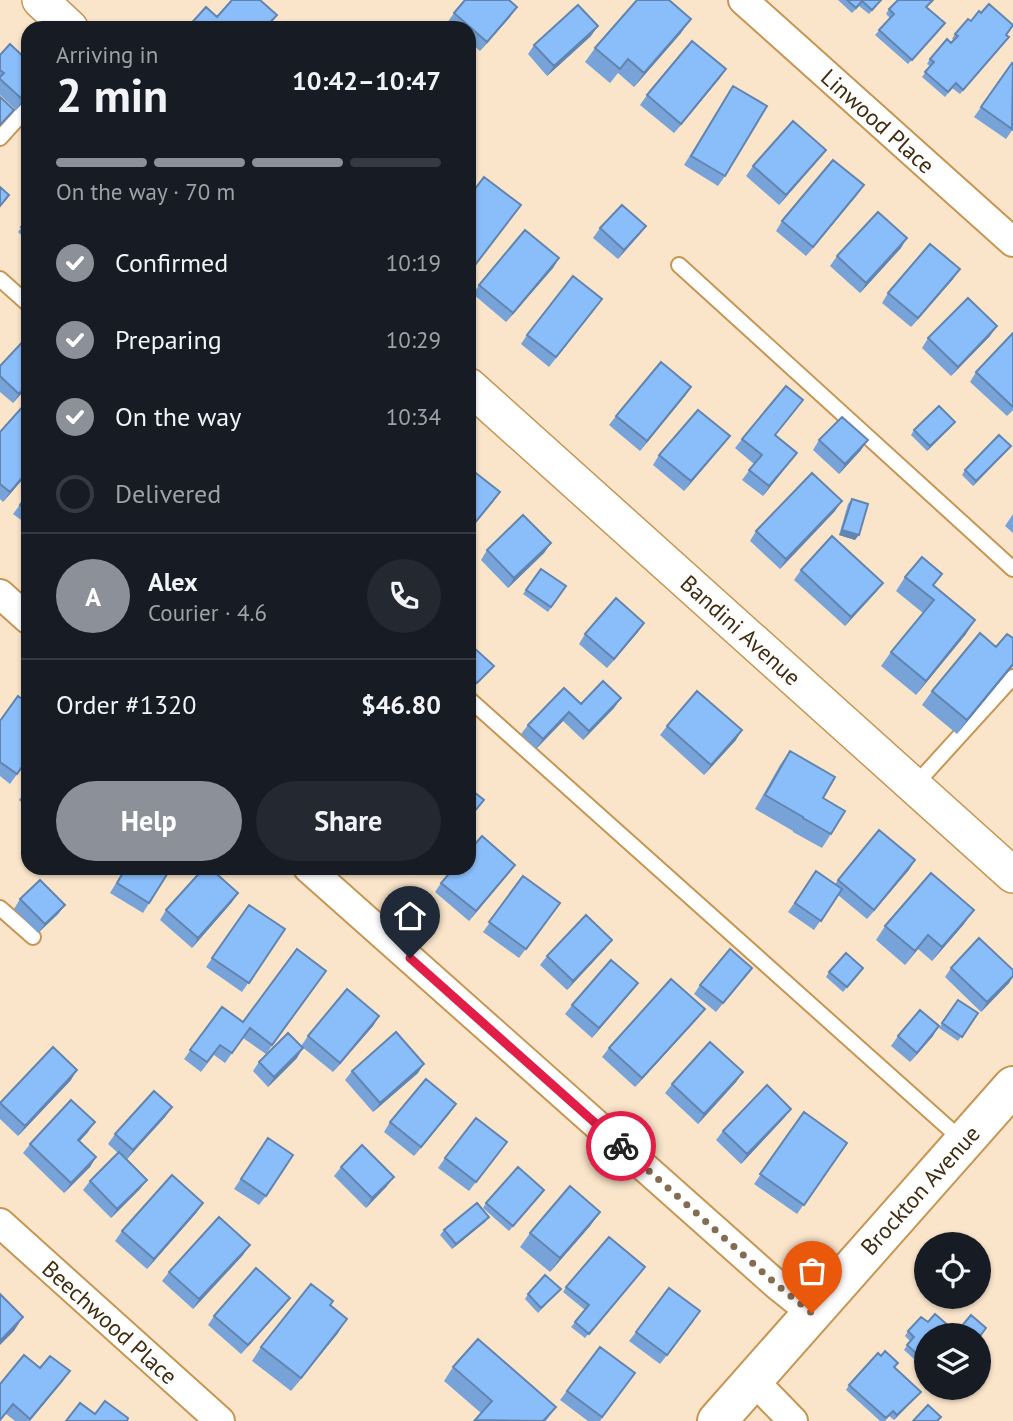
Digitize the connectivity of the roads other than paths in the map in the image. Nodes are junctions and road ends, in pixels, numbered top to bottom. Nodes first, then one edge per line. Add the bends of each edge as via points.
1 (40, 0) edge
2 (743, 0) edge
3 (62, 21) edge
4 (21, 115) edge
5 (0, 138) edge
6 (1013, 242) edge
7 (680, 265) dead end
8 (0, 279) edge
9 (21, 298) edge
10 (476, 392) edge
11 (1013, 569) edge
12 (0, 594) edge
13 (21, 613) edge
14 (1013, 677) edge
15 (476, 705) edge
16 (915, 785) junction
17 (316, 875) edge
18 (1013, 875) edge
19 (0, 908) edge
20 (33, 937) dead end
21 (1013, 1086) edge
22 (964, 1142) junction
23 (0, 1223) edge
24 (812, 1313) junction
25 (754, 1381) junction
26 (220, 1421) edge
27 (717, 1421) edge
28 (793, 1421) edge

1 - 3 street
2 - 6 street, Linwood Place
4 - 5 lane
7 - 11 lane
8 - 9 lane
10 - 16 street, Bandini Avenue
12 - 13 street
14 - 16 lane
15 - 22 lane
16 - 18 street, Bandini Avenue
17 - 24 street
19 - 20 lane
21 - 22 main road, Brockton Avenue
22 - 24 main road, Brockton Avenue
23 - 26 street, Beechwood Place
24 - 25 main road, Brockton Avenue
25 - 27 main road, Brockton Avenue
25 - 28 street

